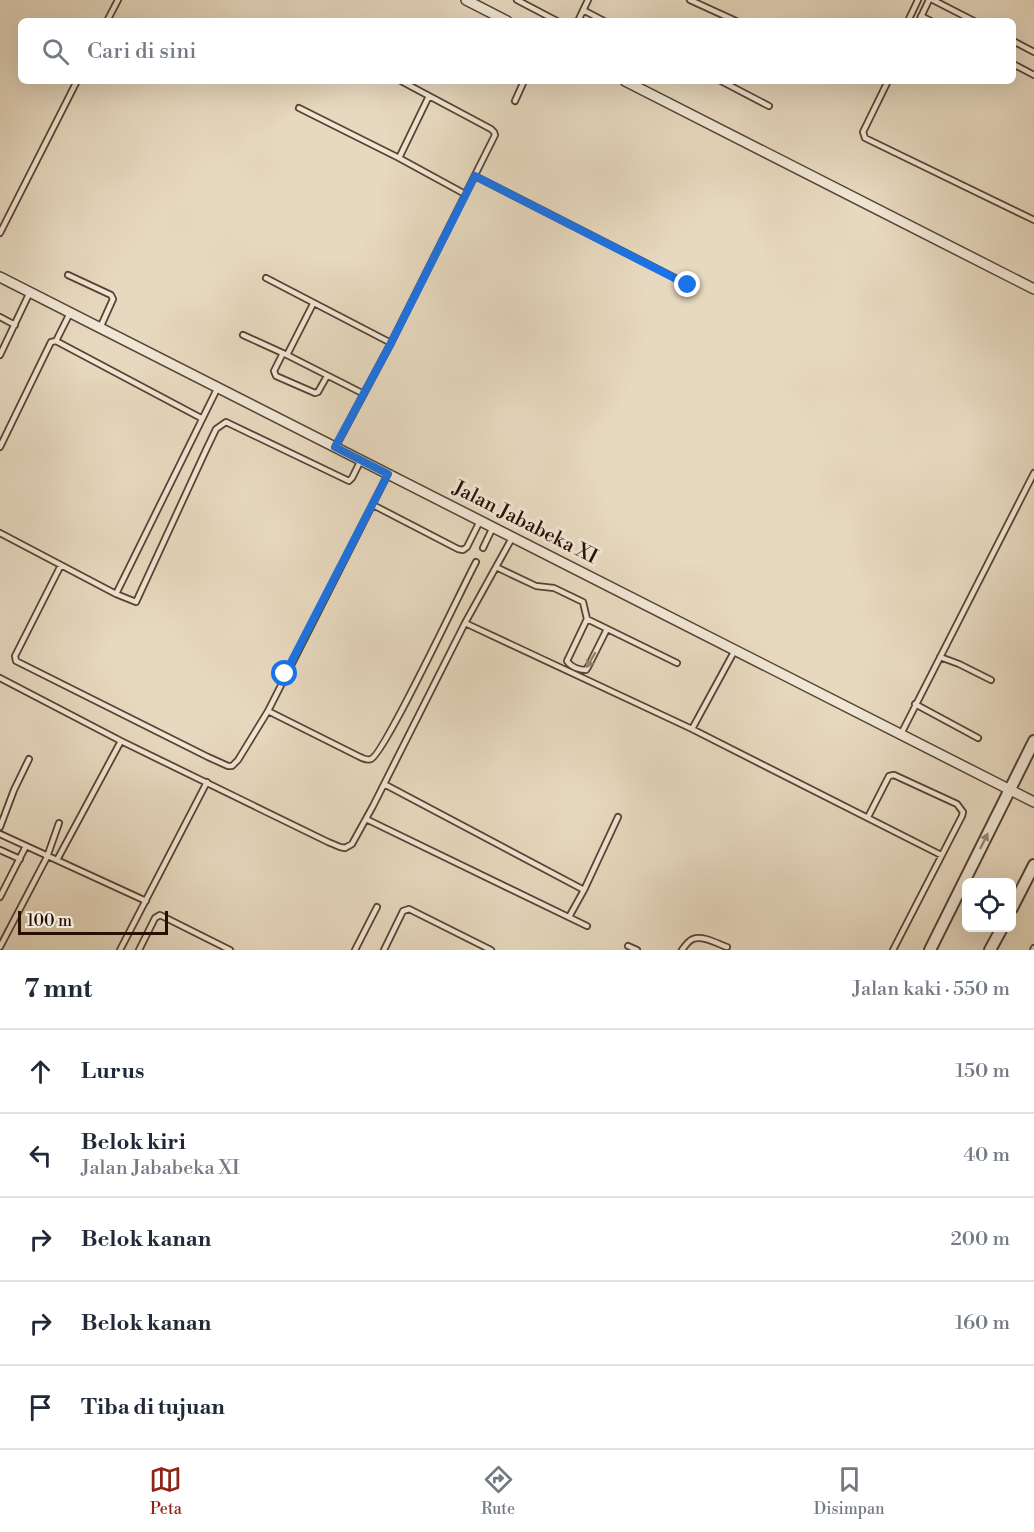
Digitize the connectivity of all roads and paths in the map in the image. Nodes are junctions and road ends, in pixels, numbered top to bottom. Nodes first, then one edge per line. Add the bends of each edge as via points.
1 (118, 0) edge
2 (466, 0) edge
3 (517, 0) edge
4 (588, 0) edge
5 (690, 0) edge
6 (918, 0) edge
7 (931, 0) edge
8 (583, 10) junction
9 (109, 18) edge
10 (501, 18) edge
11 (551, 18) edge
12 (579, 18) edge
13 (598, 18) edge
14 (729, 18) edge
15 (909, 18) edge
16 (921, 18) edge
17 (968, 18) edge
18 (1016, 42) edge
19 (1034, 51) edge
20 (1016, 66) edge
21 (1034, 75) edge
22 (75, 84) edge
23 (407, 84) edge
24 (522, 84) edge
25 (631, 84) edge
26 (727, 84) edge
27 (887, 84) edge
28 (429, 96) junction
29 (514, 101) dead end
30 (769, 106) dead end
31 (299, 108) dead end
32 (399, 158) junction
33 (475, 176) junction
34 (465, 194) junction
35 (1034, 220) edge
36 (0, 233) edge
37 (68, 275) dead end
38 (0, 276) edge
39 (266, 278) dead end
40 (688, 285) dead end
41 (1034, 290) edge
42 (30, 292) junction
43 (313, 304) junction
44 (70, 312) junction
45 (0, 317) edge
46 (15, 325) junction
47 (100, 328) junction
48 (243, 335) dead end
49 (56, 341) junction
50 (391, 343) junction
51 (285, 354) junction
52 (0, 355) edge
53 (327, 376) junction
54 (218, 387) junction
55 (364, 394) junction
56 (201, 418) junction
57 (0, 447) edge
58 (335, 447) junction
59 (361, 460) junction
60 (1034, 473) edge
61 (388, 474) junction
62 (373, 505) junction
63 (480, 520) junction
64 (493, 527) junction
65 (0, 533) edge
66 (512, 537) junction
67 (483, 548) dead end
68 (476, 562) dead end
69 (61, 565) junction
70 (496, 567) junction
71 (116, 594) junction
72 (587, 619) junction
73 (465, 623) junction
74 (607, 629) junction
75 (735, 650) junction
76 (940, 657) junction
77 (677, 663) dead end
78 (0, 678) edge
79 (991, 680) dead end
80 (915, 704) junction
81 (268, 711) junction
82 (692, 729) junction
83 (901, 734) junction
84 (978, 738) dead end
85 (121, 741) junction
86 (1034, 741) edge
87 (29, 759) dead end
88 (207, 782) junction
89 (384, 784) junction
90 (1013, 791) junction
91 (1034, 802) edge
92 (618, 817) dead end
93 (868, 817) junction
94 (366, 819) junction
95 (59, 823) dead end
96 (0, 827) edge
97 (0, 834) edge
98 (26, 846) junction
99 (0, 850) edge
100 (941, 855) junction
101 (47, 856) junction
102 (20, 859) junction
103 (57, 860) junction
104 (1034, 865) edge
105 (584, 890) junction
106 (0, 897) edge
107 (1016, 899) edge
108 (146, 902) junction
109 (377, 907) dead end
110 (569, 918) junction
111 (587, 926) dead end
112 (999, 932) edge
113 (2, 939) edge
114 (628, 946) dead end
115 (0, 947) edge
116 (727, 947) dead end
117 (120, 950) edge
118 (139, 950) edge
119 (230, 950) edge
120 (354, 950) edge
121 (384, 950) edge
122 (491, 950) edge
123 (637, 950) edge
124 (682, 950) edge
125 (893, 950) edge
126 (930, 950) edge
127 (990, 950) edge

1 - 9 lane
2 - 10 street
3 - 11 lane
4 - 8 lane
5 - 14 lane
6 - 15 lane
7 - 16 lane
7 - 17 lane
8 - 12 lane
8 - 13 lane
18 - 19 lane
20 - 21 lane
22 - 36 lane
23 - 28 lane
24 - 29 lane
25 - 41 street
26 - 30 lane
27 - 35 lane via 863,132 865,138
28 - 32 lane
28 - 33 lane via 494,132
31 - 32 lane
32 - 34 lane
33 - 34 lane
33 - 40 lane
34 - 50 lane
37 - 47 lane via 111,295 113,299
38 - 42 street, Jalan Jababeka XI
39 - 43 lane
42 - 44 street, Jalan Jababeka XI
42 - 46 lane
43 - 50 lane
43 - 51 lane
44 - 47 street, Jalan Jababeka XI
44 - 49 lane
45 - 46 lane
46 - 52 lane
47 - 54 street, Jalan Jababeka XI
48 - 51 lane
49 - 56 lane
49 - 57 lane via 51,342
50 - 55 lane
51 - 53 lane
51 - 53 lane via 274,370 276,376 315,393
53 - 55 lane
54 - 56 lane
54 - 58 street, Jalan Jababeka XI
55 - 58 lane
56 - 71 lane
58 - 59 street, Jalan Jababeka XI
59 - 61 street, Jalan Jababeka XI
59 - 71 lane via 349,481 226,422 216,429 138,601
60 - 76 lane
61 - 62 lane
61 - 63 street, Jalan Jababeka XI
62 - 63 lane via 463,550
62 - 81 lane
63 - 64 street, Jalan Jababeka XI
64 - 66 street, Jalan Jababeka XI
64 - 67 lane
65 - 69 lane
66 - 70 lane
66 - 75 street, Jalan Jababeka XI
68 - 81 lane via 375,757 368,760 358,756
69 - 71 lane
69 - 81 lane via 15,656 16,661 229,766 238,760
70 - 72 lane via 583,602
70 - 73 lane
72 - 74 lane
74 -> 72 lane via 588,667 582,670 573,666 567,661
73 - 82 lane
73 - 89 lane
74 - 77 lane
75 - 82 lane
75 - 83 street, Jalan Jababeka XI
76 - 79 lane
76 - 80 lane
78 - 85 lane
80 - 83 lane
80 - 84 lane
82 - 93 lane
83 - 90 street, Jalan Jababeka XI
85 - 88 lane
85 - 103 lane
86 - 90 street
87 - 96 lane
88 - 94 lane via 340,848 352,844
88 - 108 lane
89 - 94 lane
89 - 105 lane
90 - 91 street, Jalan Jababeka XI
126 -> 90 street
92 - 105 lane
93 - 100 lane
93 - 100 lane via 891,775 957,804 962,816
94 - 110 lane
95 - 101 lane
97 - 98 lane
98 - 101 lane
98 - 102 lane
99 - 102 lane
100 - 125 lane
101 - 103 lane
101 - 113 lane
102 - 106 lane
103 - 108 lane
104 - 107 street
105 - 110 lane
108 - 117 lane
109 - 120 lane
110 - 111 lane
112 - 127 street
113 - 115 lane
114 - 123 lane
116 - 124 lane via 694,938
118 - 119 lane via 160,915
121 - 122 lane via 403,911 409,909

